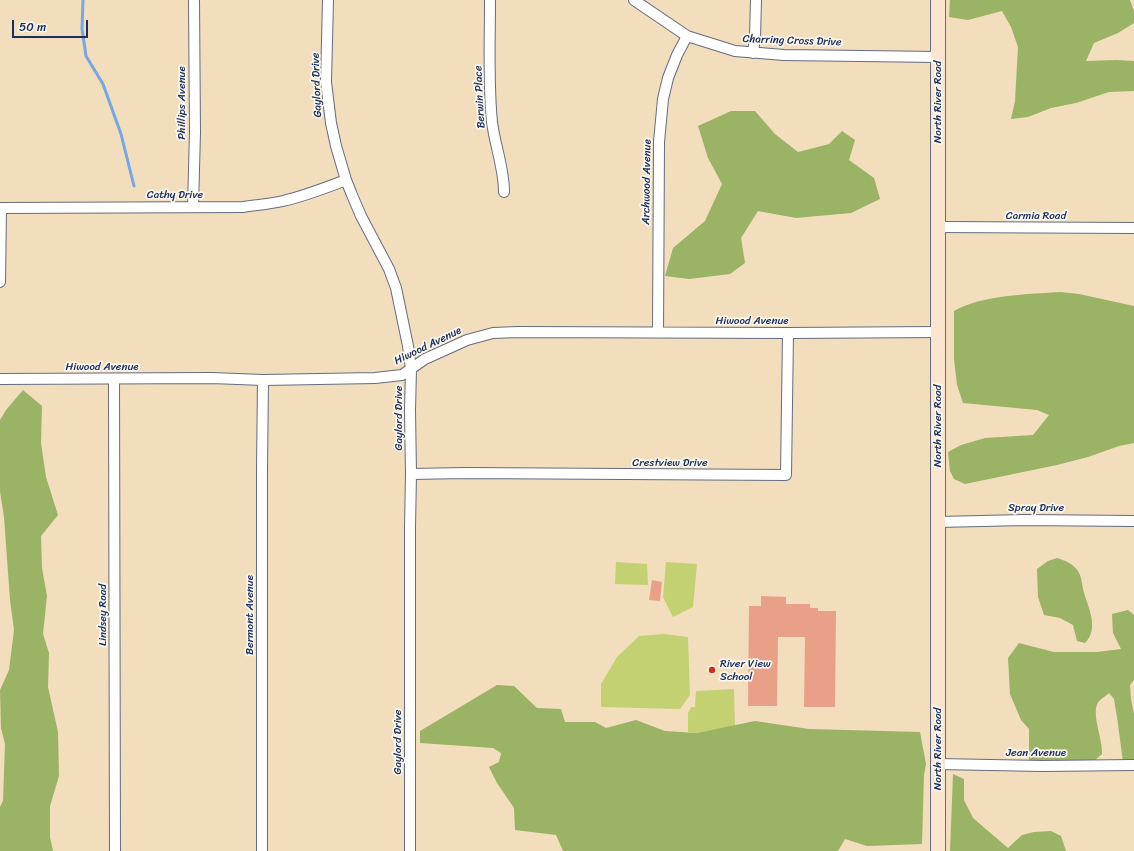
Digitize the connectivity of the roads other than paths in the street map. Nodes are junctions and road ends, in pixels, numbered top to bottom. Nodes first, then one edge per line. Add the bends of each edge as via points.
1 (194, 0) edge
2 (328, 0) edge
3 (490, 0) edge
4 (634, 0) edge
5 (756, 0) edge
6 (938, 0) edge
7 (687, 36) junction
8 (753, 53) junction
9 (938, 57) junction
10 (346, 180) junction
11 (504, 192) dead end
12 (193, 207) junction
13 (1, 208) edge
14 (938, 227) junction
15 (1134, 228) edge
16 (0, 282) edge
17 (658, 332) junction
18 (938, 332) junction
19 (788, 333) junction
20 (411, 369) junction
21 (0, 379) edge
22 (114, 379) junction
23 (263, 380) junction
24 (412, 474) junction
25 (1134, 521) edge
26 (938, 522) junction
27 (938, 764) junction
28 (1134, 765) edge
29 (115, 851) edge
30 (262, 851) edge
31 (410, 851) edge
32 (938, 851) edge

1 - 12 street, Phillips Avenue
2 - 10 street, Gaylord Drive via 326,82 331,124
3 - 11 street, Berwin Place via 489,89 492,124 504,180
4 - 7 street, Charring Cross Drive
5 - 8 street
6 - 9 street, North River Road
7 - 8 street, Charring Cross Drive via 735,51
7 - 17 street, Archwood Avenue via 668,78 659,142
8 - 9 street, Charring Cross Drive
9 - 14 street, North River Road
10 - 12 street, Cathy Drive via 272,204
10 - 20 street, Gaylord Drive via 396,288
12 - 13 street, Cathy Drive
13 - 16 street
14 - 15 street, Carmia Road
14 - 18 street, North River Road
17 - 19 street, Hiwood Avenue
17 - 20 street, Hiwood Avenue via 493,333 467,340
18 - 19 street, Hiwood Avenue
18 - 26 street, North River Road
19 - 24 street, Crestview Drive via 786,475
20 - 23 street, Hiwood Avenue via 402,375 375,378
20 - 24 street, Gaylord Drive
21 - 22 street, Hiwood Avenue
22 - 23 street, Hiwood Avenue
22 - 29 street, Lindsey Road
23 - 30 street, Bermont Avenue
24 - 31 street, Gaylord Drive
25 - 26 street, Spray Drive
26 - 27 street, North River Road
27 - 28 street, Jean Avenue
27 - 32 street, North River Road

